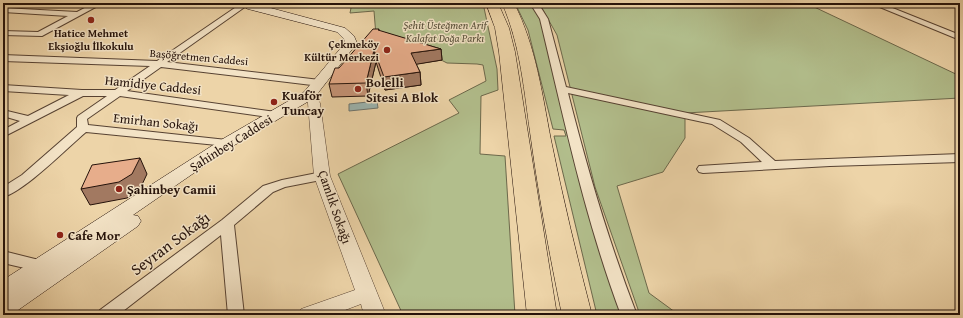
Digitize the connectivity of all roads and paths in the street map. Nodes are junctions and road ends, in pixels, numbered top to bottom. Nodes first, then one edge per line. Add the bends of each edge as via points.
1 (99, 3) edge
2 (492, 3) edge
3 (508, 3) edge
4 (534, 3) edge
5 (874, 3) edge
6 (888, 3) edge
7 (244, 4) edge
8 (3, 10) edge
9 (78, 14) junction
10 (3, 33) edge
11 (960, 33) edge
12 (960, 38) edge
13 (3, 58) edge
14 (158, 64) junction
15 (320, 83) junction
16 (3, 88) edge
17 (562, 89) junction
18 (82, 93) junction
19 (120, 93) junction
20 (309, 95) junction
21 (3, 113) edge
22 (276, 115) junction
23 (30, 120) junction
24 (82, 128) junction
25 (3, 134) edge
26 (227, 144) junction
27 (960, 158) edge
28 (772, 165) junction
29 (703, 169) dead end
30 (322, 176) junction
31 (3, 193) edge
32 (227, 223) junction
33 (3, 257) edge
34 (42, 266) junction
35 (3, 292) edge
36 (366, 294) junction
37 (3, 308) edge
38 (106, 315) edge
39 (236, 315) edge
40 (308, 315) edge
41 (375, 315) edge
42 (542, 315) edge
43 (577, 315) edge
44 (629, 315) edge

1 - 9 street
2 - 42 highway via 502,28 507,52
3 - 43 highway via 518,25 526,55 553,206
4 - 17 street via 544,19
5 - 12 street
6 - 11 street
7 - 14 street
7 - 15 main road, Şahinbey Caddesi via 341,30 350,38 352,43
8 - 9 street
9 - 10 street via 39,34
13 - 14 street, Başöğretmen Caddesi
14 - 15 street, Başöğretmen Caddesi
14 - 19 street
15 - 20 main road, Şahinbey Caddesi
16 - 18 street, Hamidiye Caddesi
17 - 28 street via 716,122 745,140
17 - 44 street via 588,190 618,289
18 - 19 street, Hamidiye Caddesi
18 - 23 street
19 - 22 street, Hamidiye Caddesi
19 - 24 street via 82,118
20 - 22 main road, Şahinbey Caddesi
20 - 30 street, Çamlık Sokağı via 314,103
21 - 23 street
22 - 26 main road, Şahinbey Caddesi
22 - 37 main road via 241,146
23 - 25 street
24 - 26 street, Emirhan Sokağı
24 - 31 street via 26,178
26 - 34 main road, Şahinbey Caddesi
27 - 28 street
28 - 29 street
30 - 32 street, Seyran Sokağı via 268,189
30 - 36 street, Çamlık Sokağı
32 - 38 street, Seyran Sokağı
32 - 39 street
33 - 34 street
34 - 35 main road, Şahinbey Caddesi
36 - 40 street
36 - 41 street, Çamlık Sokağı

